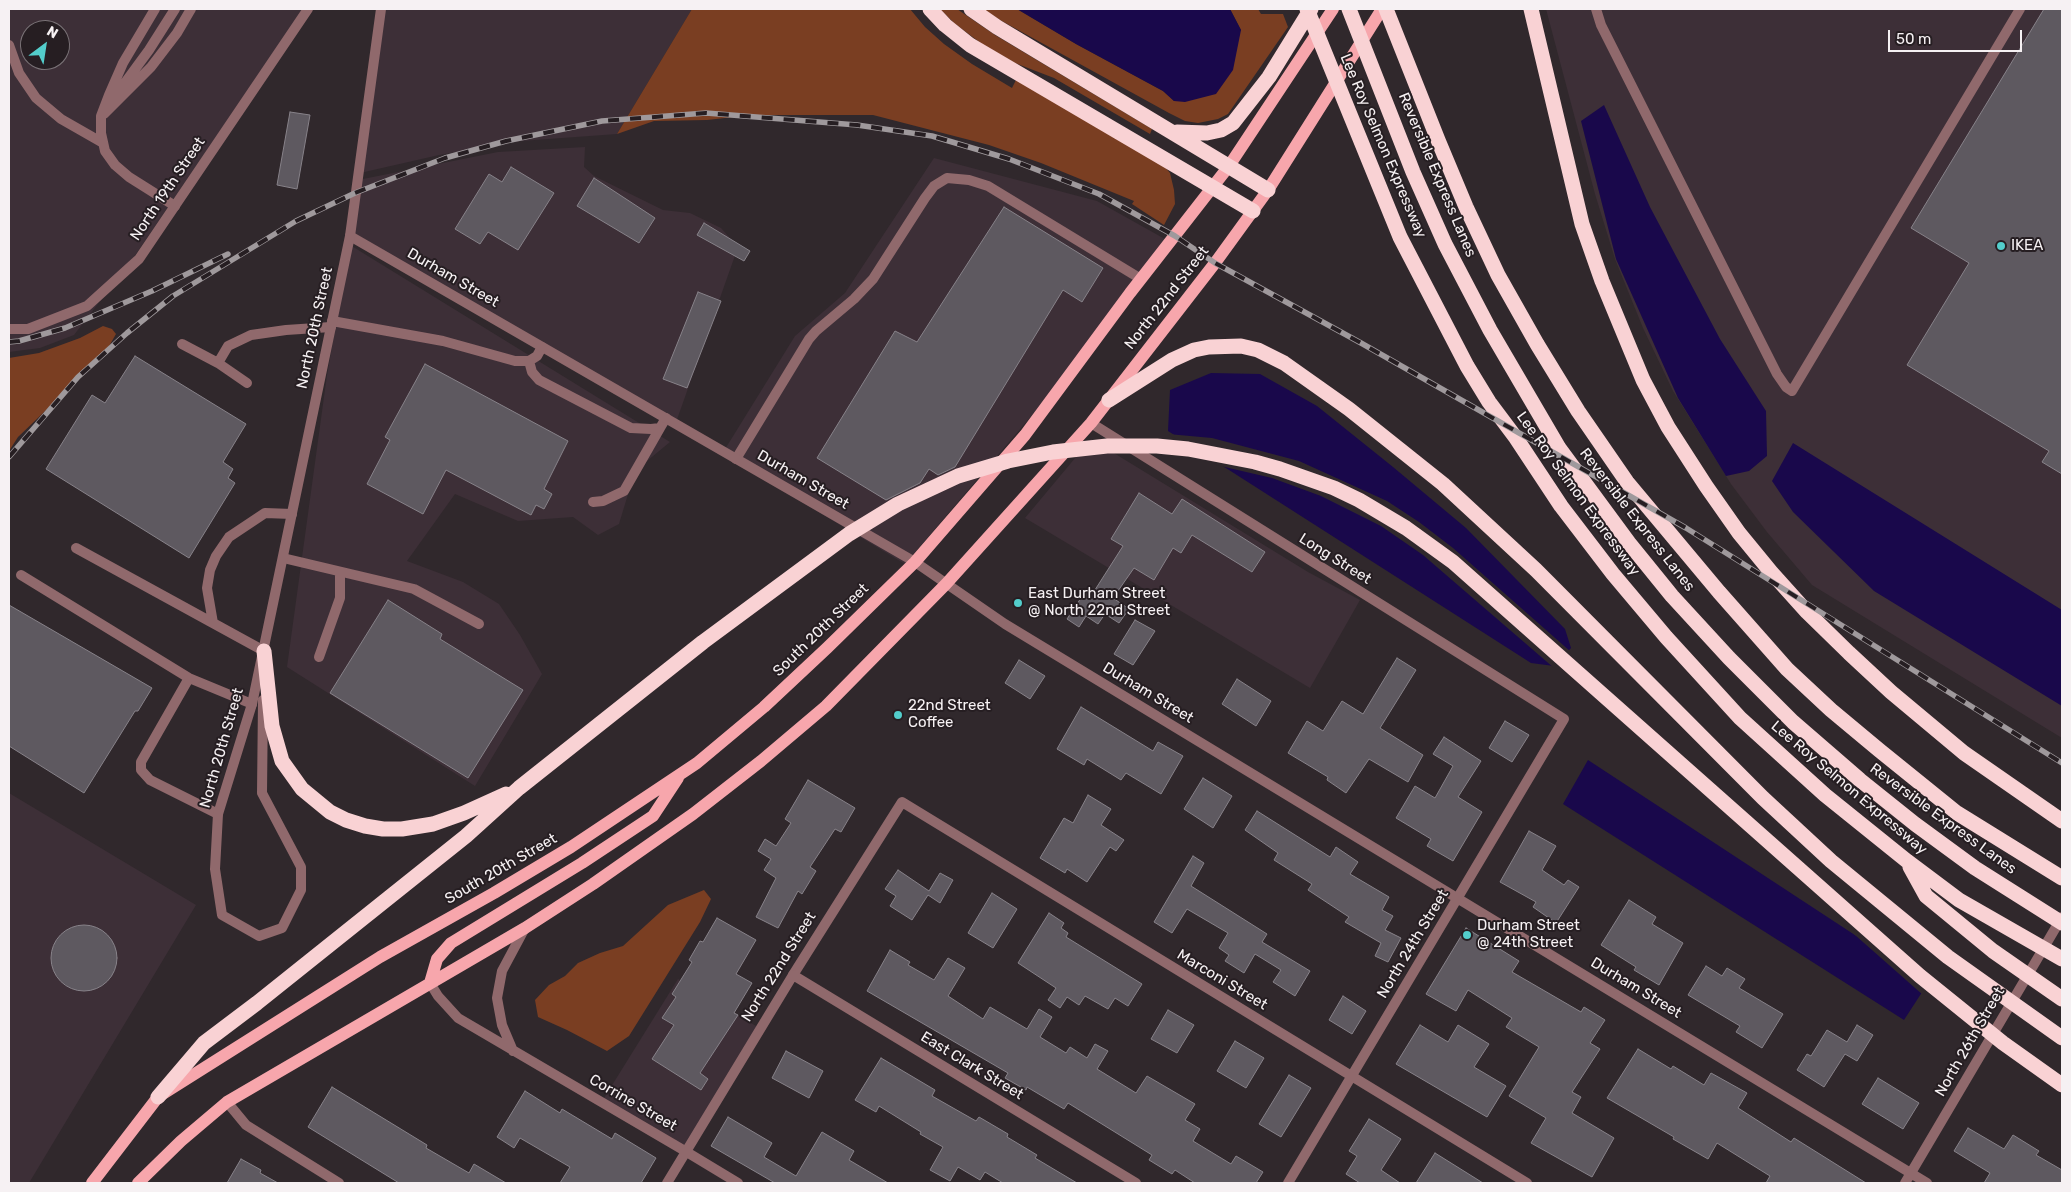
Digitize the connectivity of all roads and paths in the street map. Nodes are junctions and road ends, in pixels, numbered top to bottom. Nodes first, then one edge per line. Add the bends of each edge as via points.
1 (155, 9) edge
2 (174, 9) edge
3 (191, 9) edge
4 (308, 9) edge
5 (381, 9) edge
6 (930, 9) edge
7 (971, 9) edge
8 (1307, 9) edge
9 (1312, 9) edge
10 (1333, 9) edge
11 (1349, 9) edge
12 (1382, 9) edge
13 (1386, 9) edge
14 (1531, 9) edge
15 (1596, 9) edge
16 (2020, 9) edge
17 (9, 45) edge
18 (101, 116) junction
19 (1170, 131) junction
20 (103, 143) junction
21 (1229, 166) junction
22 (1213, 186) junction
23 (1268, 190) junction
24 (175, 206) junction
25 (1252, 211) junction
26 (350, 236) junction
27 (1141, 278) junction
28 (331, 324) junction
29 (9, 330) edge
30 (182, 344) dead end
31 (542, 347) junction
32 (530, 361) junction
33 (218, 363) junction
34 (247, 383) dead end
35 (1109, 400) junction
36 (663, 423) junction
37 (1091, 423) junction
38 (736, 459) junction
39 (593, 502) dead end
40 (292, 514) junction
41 (76, 548) dead end
42 (283, 558) junction
43 (915, 562) junction
44 (340, 573) junction
45 (21, 576) dead end
46 (946, 584) junction
47 (213, 623) junction
48 (479, 624) dead end
49 (264, 651) junction
50 (319, 657) dead end
51 (190, 678) junction
52 (252, 704) junction
53 (1564, 719) joint
54 (682, 772) junction
55 (519, 788) junction
56 (902, 802) joint
57 (218, 814) junction
58 (2062, 821) edge
59 (1907, 861) junction
60 (2062, 878) edge
61 (1458, 898) junction
62 (2062, 917) edge
63 (2062, 923) edge
64 (525, 928) junction
65 (2062, 960) edge
66 (793, 974) junction
67 (430, 983) junction
68 (2062, 999) edge
69 (2062, 1038) edge
70 (512, 1051) junction
71 (1351, 1076) junction
72 (2062, 1085) edge
73 (158, 1097) junction
74 (227, 1102) junction
75 (685, 1151) junction
76 (1911, 1174) junction
77 (92, 1183) edge
78 (138, 1183) edge
79 (339, 1183) edge
80 (668, 1183) edge
81 (738, 1183) edge
82 (1136, 1183) edge
83 (1288, 1183) edge
84 (1528, 1183) edge
85 (1905, 1183) edge
86 (1927, 1183) edge

1 - 18 street via 123,63
2 - 18 street
3 - 18 street via 151,67
4 - 24 street, North 19th Street
5 - 26 street, North 20th Street
6 - 22 highway via 970,45
7 - 19 highway
8 - 59 highway, Lee Roy Selmon Expressway via 1400,237 1467,366 1561,506 1651,620 1740,718 1826,795
9 - 19 highway via 1269,77 1233,123 1207,134
10 - 21 main road, North 22nd Street
11 - 63 highway, Reversible Express Lanes via 1413,172 1445,244 1490,330 1559,448 1629,543 1728,658 1800,729 1915,824 1975,868
12 - 23 main road, North 22nd Street
13 - 60 highway via 1466,207 1498,275 1578,410 1627,482 1787,669 1957,813
14 - 58 highway via 1582,224 1643,380 1668,427 1706,486 1771,572 1849,653 1928,724 2000,780
15 - 16 street via 1601,25 1777,374 1792,391
17 - 20 street via 19,73 36,98 61,119
18 - 20 street
19 - 21 highway
20 - 24 street via 115,165
21 - 22 main road, North 22nd Street
21 - 23 highway
22 - 25 highway
22 - 27 main road, North 22nd Street
23 - 25 main road, North 22nd Street
24 - 29 street, North 19th Street via 139,259 87,306 28,329
25 - 35 main road, North 22nd Street
26 - 28 street, North 20th Street
26 - 31 street, Durham Street
27 - 38 street via 988,186 947,178 934,186 925,198 873,279 809,339
27 - 43 main road, North 22nd Street via 1025,435
28 - 32 street via 443,341 515,361
28 - 33 street via 251,335 228,346
28 - 40 street, North 20th Street
30 - 33 street
31 - 32 street
31 - 36 street, Durham Street
32 - 36 street via 532,372 539,380 631,428 651,429
33 - 34 street
35 - 37 main road, North 22nd Street
35 - 69 highway via 1172,360 1194,350 1241,346 1258,350 1284,363 1349,409 1443,484 1536,570 1763,798 1824,854 1909,926
36 - 38 street, Durham Street
36 - 39 street via 624,491
37 - 46 main road, North 22nd Street
37 - 53 street, Long Street
38 - 43 street, Durham Street
40 - 42 street, North 20th Street
40 - 47 street via 265,513 229,537 210,570 207,588
41 - 47 street
42 - 44 street
42 - 49 street, North 20th Street
43 - 46 street, Durham Street
43 - 54 main road, South 20th Street via 764,707
44 - 48 street via 414,589
44 - 50 street via 340,598
45 - 51 street
46 - 61 street, Durham Street via 1005,624
46 - 64 main road via 826,706 761,760 693,814
47 - 49 street
49 - 52 street, North 20th Street
49 - 55 highway via 272,726 282,760 302,789 330,812 365,826 402,829 441,821
49 - 57 street, North 20th Street via 262,794 301,867 300,890 282,928 259,936 222,915 215,869
51 - 52 street
51 - 57 street via 141,762 141,770 150,780
52 - 57 street, North 20th Street
53 - 61 street, North 24th Street
54 - 67 main road via 652,816 597,854 451,943 437,959
54 - 73 main road, South 20th Street via 570,847 380,957
55 - 72 highway via 823,552 871,519 926,490 982,468 1062,451 1107,446 1188,449 1255,462 1334,488 1398,523 1453,562 1920,976 2003,1043
55 - 73 highway via 466,836 204,1043
56 - 66 street, North 22nd Street
56 - 71 street, Marconi Street
59 - 65 highway, Lee Roy Selmon Expressway via 1959,900
59 - 68 highway via 1926,896 1993,951
61 - 71 street, North 24th Street
61 - 76 street, Durham Street
62 - 76 street, North 26th Street
64 - 67 main road
64 - 70 street via 502,971 497,998 502,1025
66 - 75 street, North 22nd Street
66 - 82 street, East Clark Street
67 - 70 street, Corrine Street via 458,1018
67 - 74 main road
70 - 75 street, Corrine Street
71 - 83 street, North 24th Street
71 - 84 street, Marconi Street
73 - 77 main road, South 20th Street
74 - 78 main road
74 - 79 street via 246,1125
75 - 80 street, North 22nd Street
75 - 81 street, Corrine Street
76 - 85 street, North 26th Street
76 - 86 street, Durham Street

